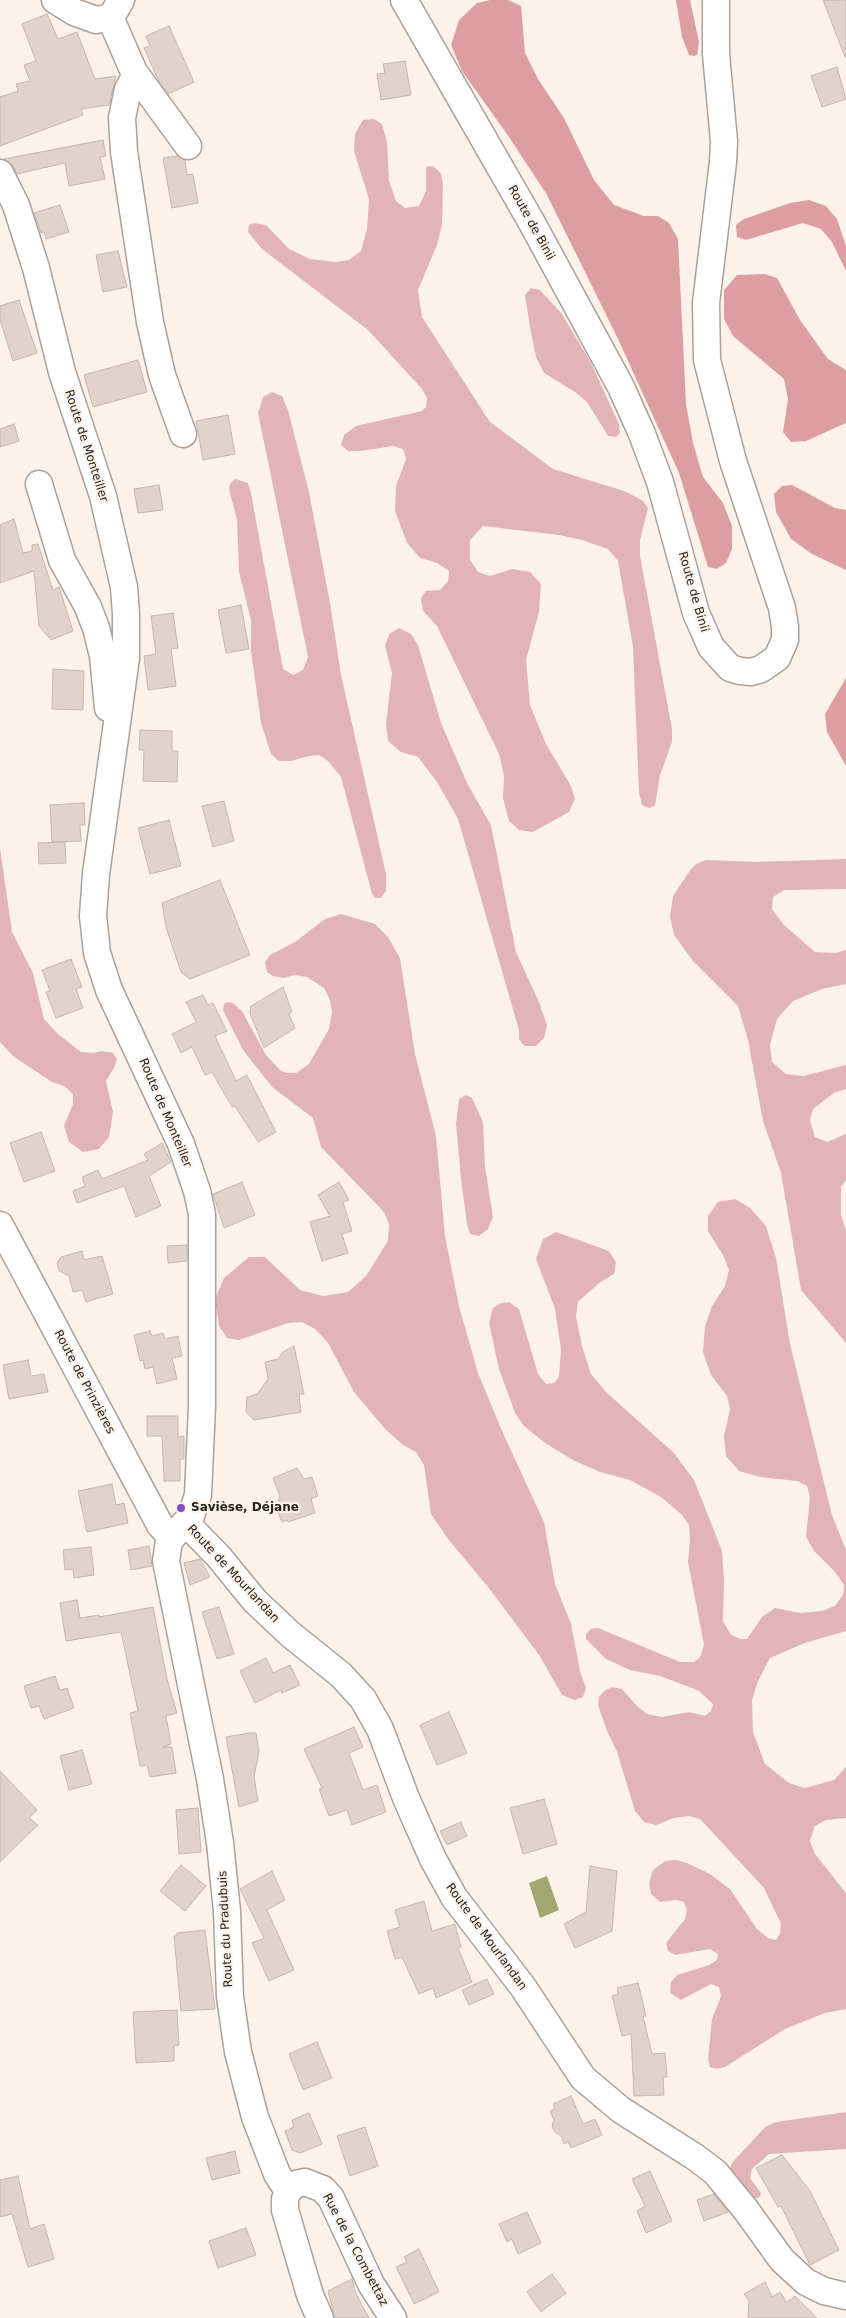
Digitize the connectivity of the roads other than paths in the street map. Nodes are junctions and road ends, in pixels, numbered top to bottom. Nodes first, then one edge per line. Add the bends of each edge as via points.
1 (55, 0) edge
2 (404, 0) edge
3 (716, 0) edge
4 (115, 8) edge
5 (136, 75) junction
6 (188, 146) dead end
7 (0, 173) edge
8 (183, 434) dead end
9 (38, 484) dead end
10 (116, 726) junction
11 (0, 1225) edge
12 (178, 1530) junction
13 (288, 2191) junction
14 (846, 2296) edge
15 (320, 2318) edge
16 (393, 2318) edge

1 - 4 street via 90,18 102,20
2 - 3 street, Route de Binii via 532,223 621,388 660,482 696,613 711,647 730,668 751,672 762,669 777,658 785,640 785,627 782,608 733,461 707,360 706,303 724,141 716,54
4 - 5 street
5 - 6 street
5 - 8 street via 128,89 122,118 126,166 152,329 162,376
7 - 10 street, Route de Monteiller via 16,205 43,292 62,372 103,496 121,568 126,599 126,643
9 - 10 street via 62,560 96,628 103,656 107,715
10 - 12 street, Route de Monteiller via 94,894 97,953 109,990 181,1144 202,1214 199,1486 194,1510
11 - 12 street, Route de Prinzières via 160,1525
12 - 13 street, Route du Pradubuis via 166,1553 167,1569 220,1843 234,2034 255,2117 277,2174
12 - 14 street, Route de Mourlandan via 215,1553 271,1617 341,1675 364,1699 380,1730 426,1844 454,1896 523,1987 584,2078 621,2110 714,2172 782,2260 806,2282 824,2291
13 - 15 street via 284,2203 286,2215
13 - 16 street, Rue de la Combettaz via 305,2182 318,2186 327,2194 371,2284

